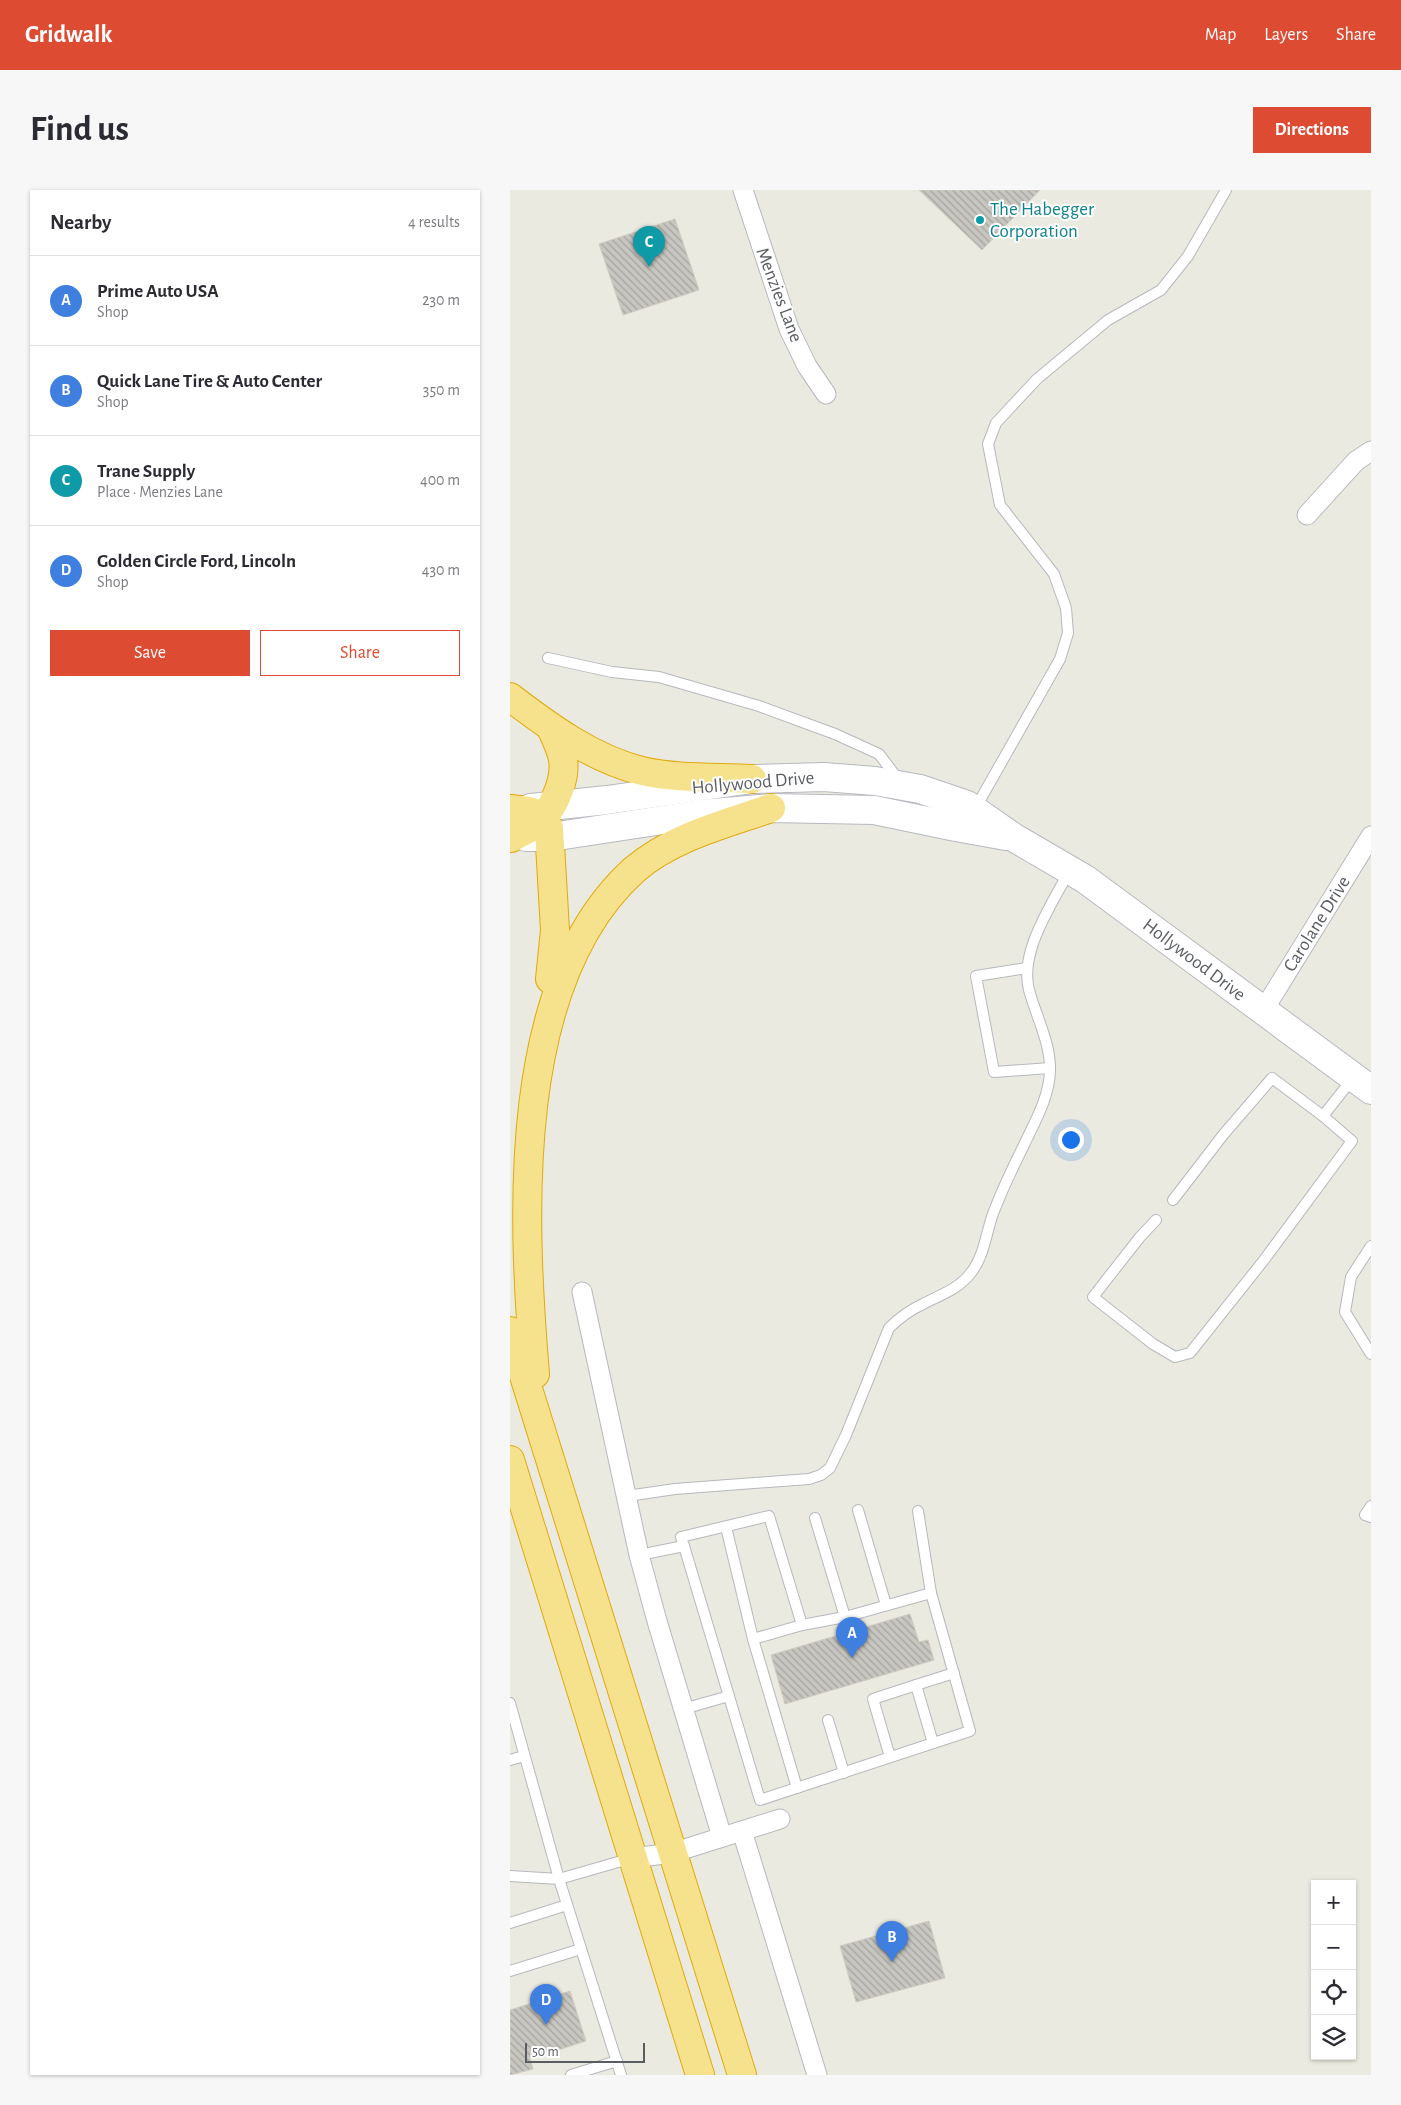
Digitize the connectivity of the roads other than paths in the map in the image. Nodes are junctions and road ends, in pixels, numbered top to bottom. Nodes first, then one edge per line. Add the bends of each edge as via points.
1 (743, 190) edge
2 (1226, 190) edge
3 (826, 394) dead end
4 (1371, 451) edge
5 (1307, 516) dead end
6 (548, 658) dead end
7 (510, 697) edge
8 (552, 730) junction
9 (752, 779) junction
10 (903, 786) junction
11 (771, 808) junction
12 (510, 809) edge
13 (975, 810) junction
14 (548, 820) junction
15 (1371, 836) edge
16 (1013, 837) junction
17 (510, 838) edge
18 (1069, 870) junction
19 (1027, 968) junction
20 (1263, 1011) junction
21 (547, 1013) junction
22 (1050, 1068) junction
23 (1362, 1084) edge
24 (1323, 1116) junction
25 (1173, 1200) dead end
26 (1156, 1220) dead end
27 (1371, 1246) edge
28 (582, 1292) dead end
29 (510, 1331) edge
30 (1371, 1354) edge
31 (539, 1426) junction
32 (510, 1460) edge
33 (510, 1484) edge
34 (627, 1496) junction
35 (1371, 1506) edge
36 (858, 1510) dead end
37 (918, 1510) dead end
38 (1371, 1517) edge
39 (815, 1518) dead end
40 (530, 1526) junction
41 (726, 1527) junction
42 (684, 1546) junction
43 (639, 1555) junction
44 (931, 1593) junction
45 (886, 1605) junction
46 (845, 1617) junction
47 (802, 1624) junction
48 (753, 1639) junction
49 (954, 1673) junction
50 (916, 1685) junction
51 (729, 1696) junction
52 (510, 1703) edge
53 (683, 1709) junction
54 (828, 1720) dead end
55 (933, 1743) junction
56 (524, 1756) junction
57 (890, 1757) junction
58 (510, 1760) edge
59 (844, 1773) junction
60 (797, 1788) junction
61 (780, 1820) dead end
62 (742, 1831) junction
63 (722, 1837) junction
64 (672, 1853) junction
65 (632, 1858) junction
66 (510, 1876) edge
67 (559, 1880) junction
68 (567, 1905) junction
69 (510, 1923) edge
70 (581, 1949) junction
71 (510, 1971) edge
72 (617, 2061) junction
73 (572, 2075) edge
74 (621, 2075) edge
75 (700, 2075) edge
76 (742, 2075) edge
77 (817, 2075) edge

1 - 3 street, Menzies Lane via 789,329 807,366
2 - 13 lane via 1188,256 1161,290 1108,320 1037,379 996,423 988,444 1000,505 1054,574 1066,608 1068,633 1060,659
4 - 5 street via 1356,461
6 - 10 lane via 612,672 659,677 759,706 878,754
7 - 8 highway
8 - 9 highway via 614,762 642,771
8 - 14 highway via 563,759 563,774
9 - 10 main road, Hollywood Drive via 824,776
9 - 14 main road, Hollywood Drive
10 - 13 main road, Hollywood Drive via 920,789
11 - 14 main road, Hollywood Drive
11 - 16 main road, Hollywood Drive via 874,810
11 - 21 highway via 686,839 661,851 628,875 607,895 576,943
12 - 14 highway via 535,812
13 - 16 main road, Hollywood Drive
14 - 17 main road, Hollywood Drive
14 - 21 highway via 555,930
15 - 20 street, Carolane Drive
16 - 18 main road, Hollywood Drive
18 - 19 lane via 1030,948
18 - 20 main road, Hollywood Drive
19 - 22 lane via 1028,988 1048,1051
19 - 22 lane via 976,976 994,1072
20 - 23 main road, Hollywood Drive
21 - 31 highway via 534,1076 526,1189 526,1275
22 - 34 lane via 1044,1103 1004,1185 991,1217 985,1244 972,1272 961,1284 901,1316 889,1328 830,1468 809,1479 675,1489
23 - 24 lane
24 - 25 lane via 1272,1078
24 - 26 lane via 1352,1142 1190,1353 1175,1357 1093,1297
27 - 30 lane via 1351,1277 1345,1312
28 - 34 street
29 - 31 highway
31 - 64 highway
32 - 40 highway
33 - 40 highway
34 - 43 street
35 - 38 lane via 1365,1515
36 - 45 lane
37 - 44 lane
39 - 46 lane
40 - 65 highway
41 - 42 lane via 682,1537
41 - 47 lane via 769,1516
41 - 48 lane
42 - 43 lane
42 - 51 lane
43 - 53 street
44 - 45 lane
44 - 49 lane
45 - 46 lane
46 - 47 lane
47 - 48 lane
48 - 60 lane
49 - 50 lane
49 - 55 lane via 970,1731
50 - 55 lane
50 - 57 lane via 874,1699
51 - 53 lane
51 - 60 lane via 760,1800
52 - 56 lane
53 - 63 street
54 - 59 lane
55 - 57 lane
56 - 58 lane
56 - 67 lane
57 - 59 lane
59 - 60 lane
61 - 62 street
62 - 63 street
62 - 77 street
63 - 64 street
64 - 65 street
64 - 76 highway
65 - 67 lane
65 - 75 highway
66 - 67 lane
67 - 68 lane
68 - 69 lane
68 - 70 lane
70 - 71 lane
70 - 72 lane
72 - 73 lane
72 - 74 lane

